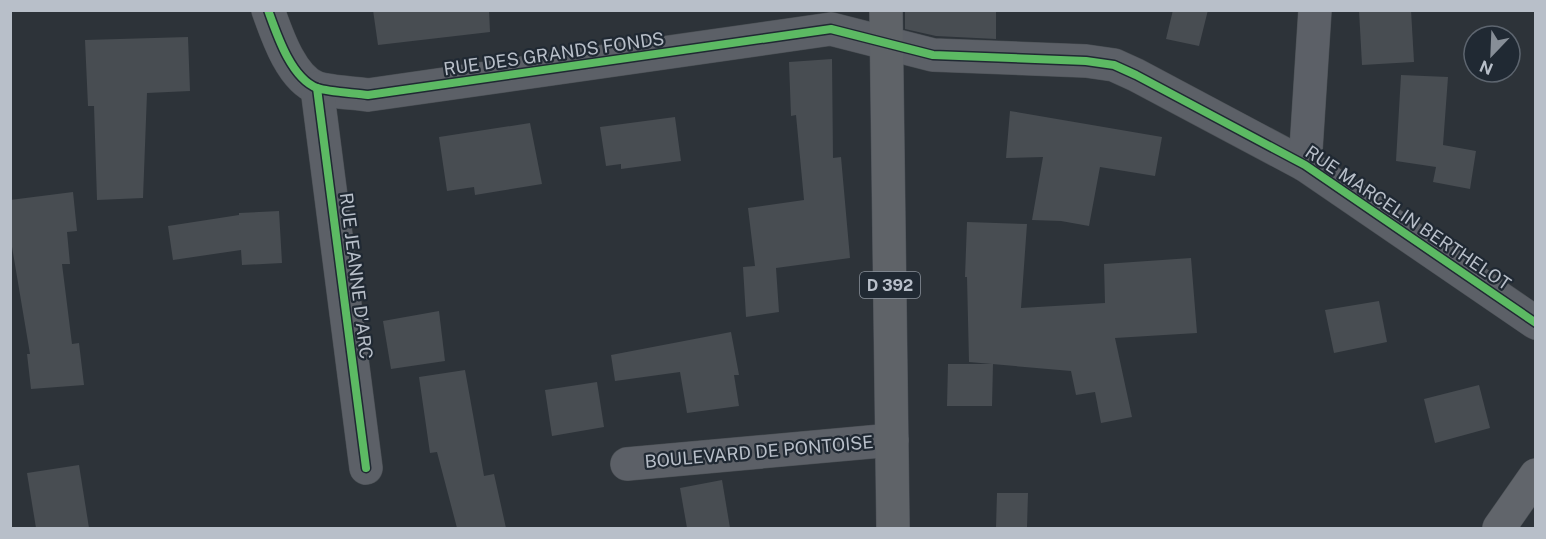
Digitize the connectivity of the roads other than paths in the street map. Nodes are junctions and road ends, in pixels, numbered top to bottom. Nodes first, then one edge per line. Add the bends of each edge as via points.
1 (268, 10) edge
2 (886, 10) edge
3 (1315, 10) edge
4 (887, 42) junction
5 (317, 88) junction
6 (1305, 165) junction
7 (1536, 322) edge
8 (892, 440) junction
9 (627, 464) dead end
10 (366, 468) dead end
11 (1536, 475) edge
12 (892, 528) edge
13 (1499, 528) edge

1 - 5 street via 298,74
2 - 4 main road, BOULEVARD DE PONTOISE / D 392
3 - 6 street
4 - 5 street, RUE DES GRANDS FONDS via 831,29 368,95
4 - 6 street, RUE MARCELIN BERTHELOT via 933,55 1114,65
4 - 8 main road, BOULEVARD DE PONTOISE / D 392
5 - 10 street, RUE JEANNE D'ARC
6 - 7 street, RUE MARCELIN BERTHELOT
8 - 9 street, BOULEVARD DE PONTOISE
8 - 12 main road, BOULEVARD DE PONTOISE / D 392
11 - 13 street

